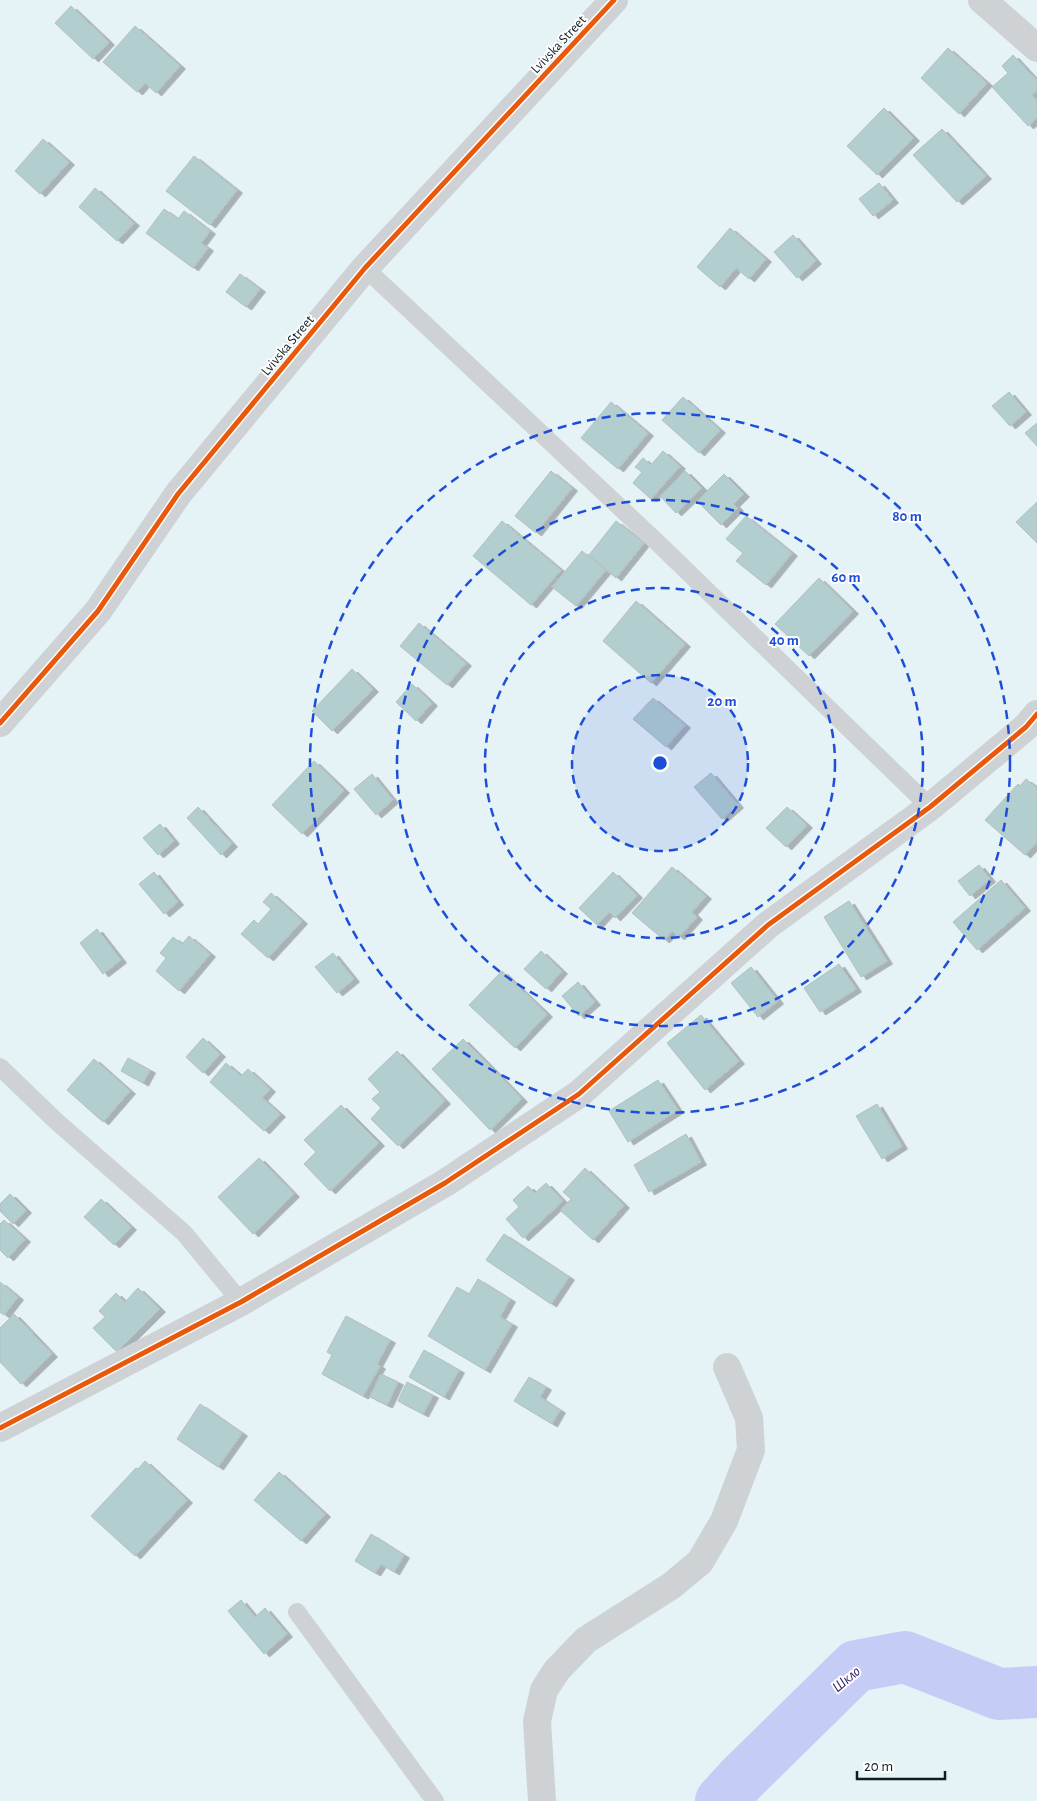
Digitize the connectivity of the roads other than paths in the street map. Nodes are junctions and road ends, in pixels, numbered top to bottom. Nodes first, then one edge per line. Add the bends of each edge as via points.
1 (614, 0) edge
2 (982, 0) edge
3 (1037, 48) edge
4 (365, 268) junction
5 (1037, 714) edge
6 (0, 723) edge
7 (930, 807) junction
8 (0, 1067) edge
9 (241, 1302) junction
10 (727, 1367) dead end
11 (0, 1428) edge
12 (297, 1612) dead end
13 (436, 1801) edge
14 (542, 1801) edge

1 - 4 street, Lvivska Street
2 - 3 street
4 - 6 street, Lvivska Street via 178,494 98,611
4 - 7 lane via 660,545
5 - 7 street via 1026,727
7 - 9 street via 768,926 579,1094 445,1183
8 - 9 lane via 56,1121 184,1233
9 - 11 street
10 - 14 street via 749,1418 751,1450 724,1521 700,1562 671,1586 586,1640 557,1670 544,1690 538,1721
12 - 13 lane

